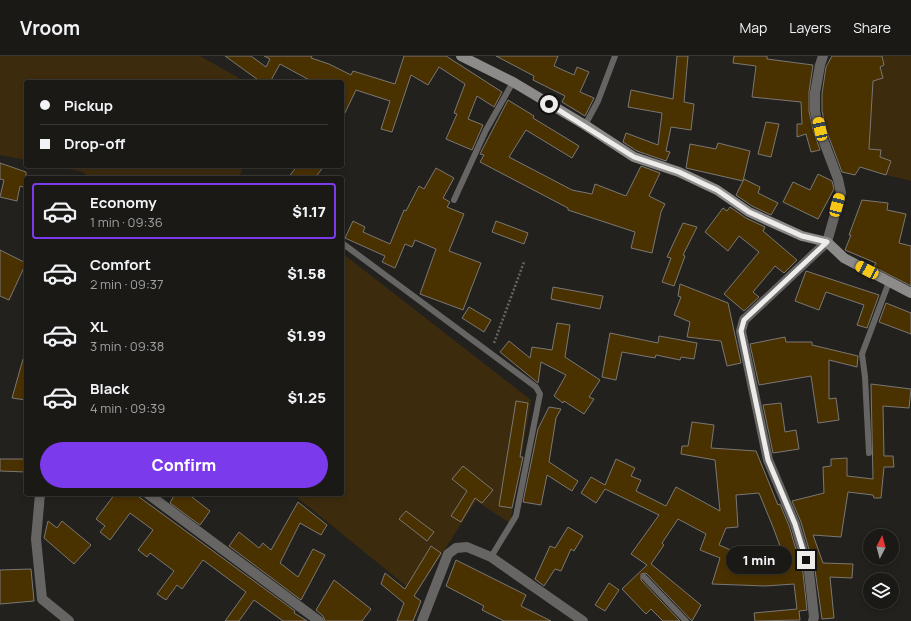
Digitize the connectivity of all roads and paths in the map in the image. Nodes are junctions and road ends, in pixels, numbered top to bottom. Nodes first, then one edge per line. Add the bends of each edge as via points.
1 (461, 56) edge
2 (615, 56) edge
3 (823, 56) edge
4 (513, 82) junction
5 (585, 125) junction
6 (454, 200) dead end
7 (827, 242) junction
8 (344, 244) edge
9 (524, 262) dead end
10 (889, 282) junction
11 (911, 293) edge
12 (490, 353) junction
13 (869, 453) dead end
14 (40, 496) edge
15 (151, 496) edge
16 (491, 557) junction
17 (644, 578) dead end
18 (582, 620) edge
19 (68, 621) edge
20 (320, 621) edge
21 (422, 621) edge
22 (686, 621) edge
23 (813, 621) edge

1 - 4 street
2 - 5 lane via 598,101
3 - 7 street via 816,86 816,110 820,129 838,178 840,193
4 - 5 street
4 - 6 lane via 486,130
5 - 7 street via 634,157 679,172 711,187 749,212 802,236
7 - 10 street via 844,258
7 - 23 street via 744,320 741,331 768,460 795,524 809,572
8 - 12 lane
9 - 12 path
10 - 11 street
10 - 13 lane via 862,354 866,377
12 - 16 lane via 536,387 540,394 516,516
14 - 19 street via 36,539 42,599
15 - 20 street
16 - 18 street
16 - 21 street via 467,547 456,548 448,554
17 - 22 lane

